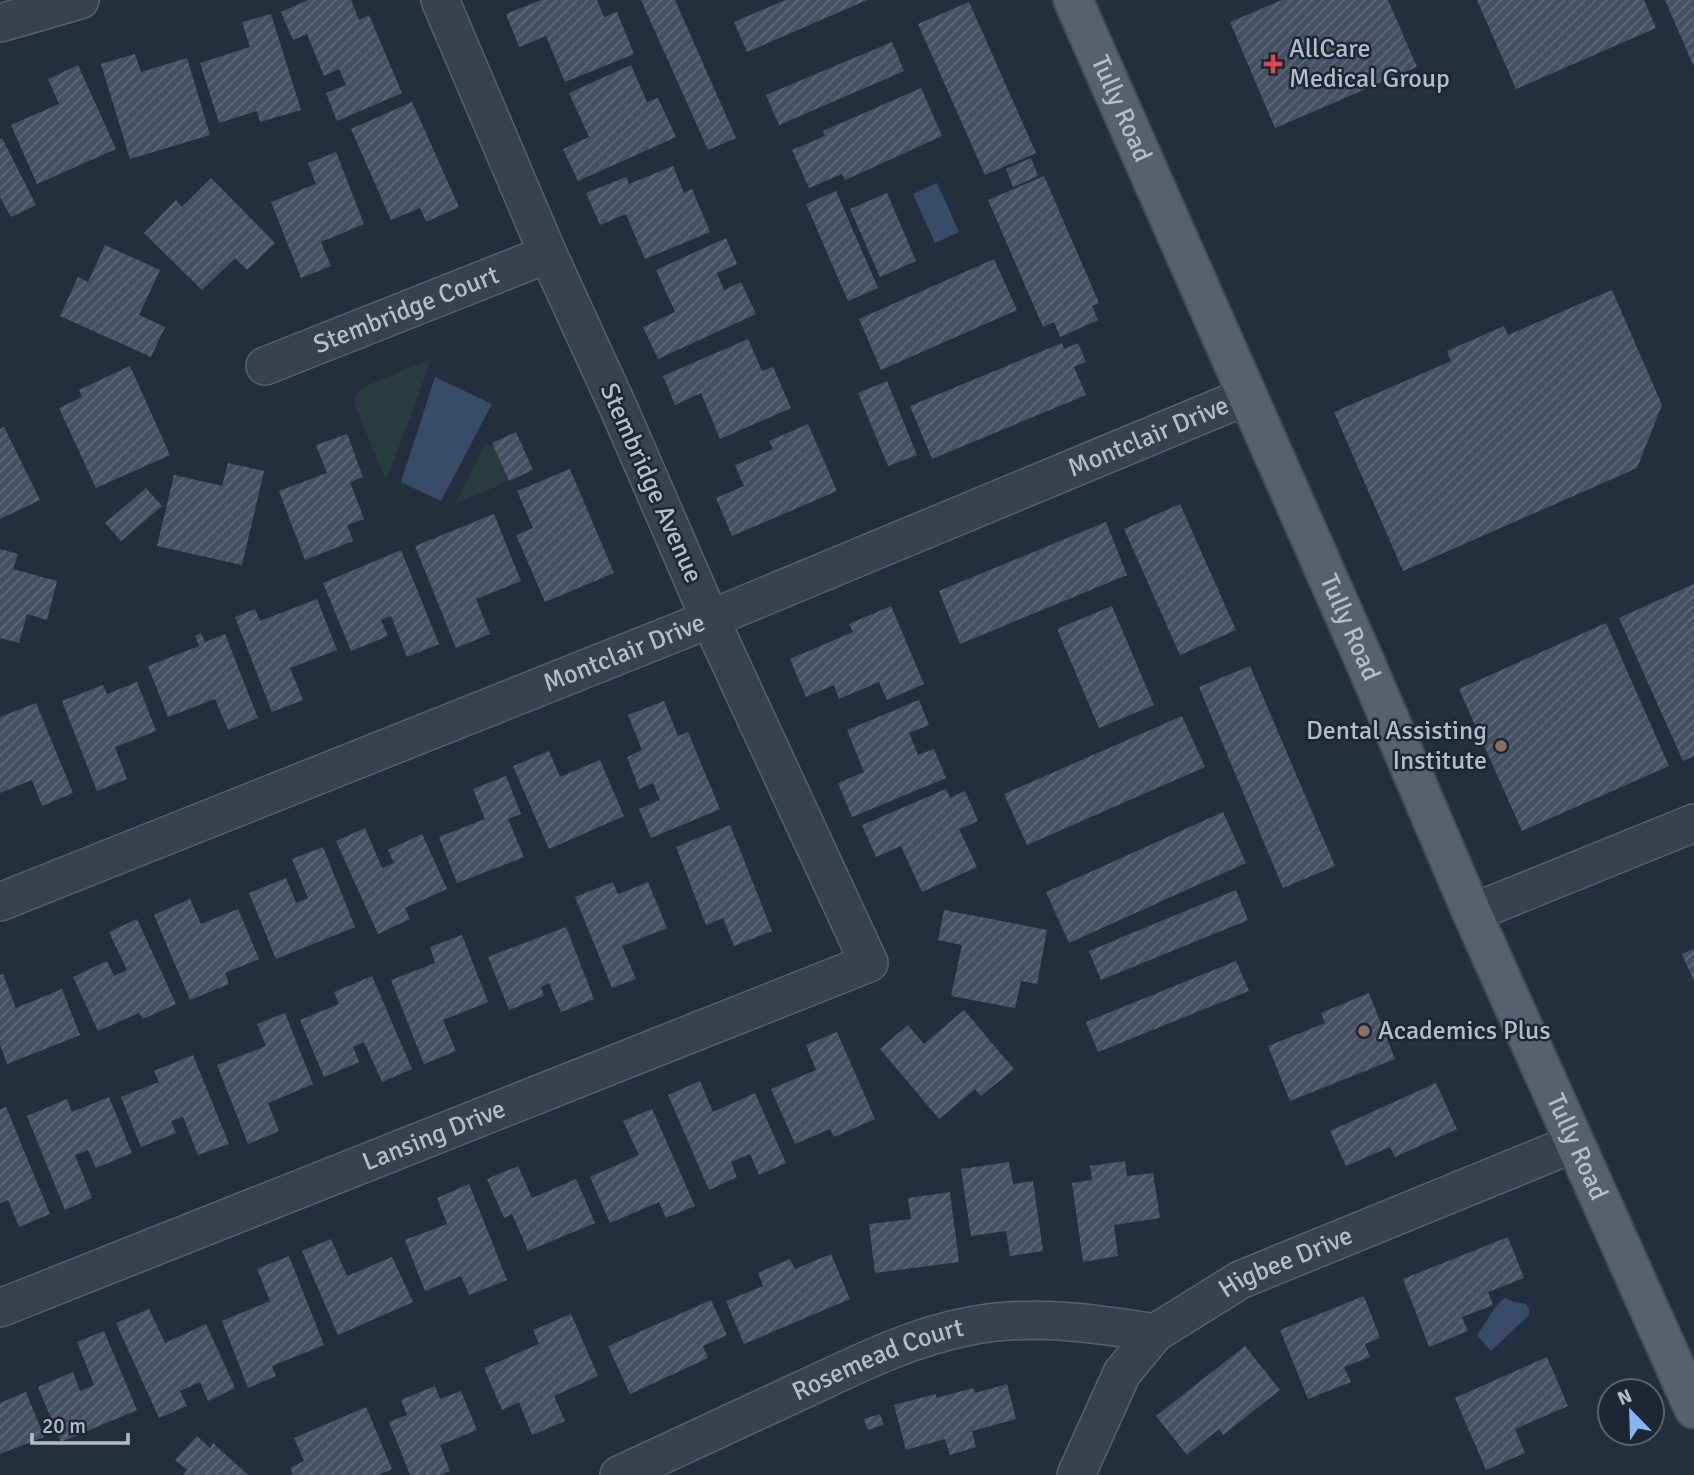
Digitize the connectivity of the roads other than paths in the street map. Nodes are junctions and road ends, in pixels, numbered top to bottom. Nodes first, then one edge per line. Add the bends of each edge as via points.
1 (80, 0) edge
2 (440, 0) edge
3 (1073, 0) edge
4 (0, 23) edge
5 (548, 254) junction
6 (265, 366) dead end
7 (1247, 396) junction
8 (710, 619) junction
9 (1694, 823) edge
10 (0, 902) edge
11 (1472, 913) junction
12 (869, 963) joint
13 (1575, 1143) junction
14 (0, 1308) edge
15 (1155, 1333) junction
16 (1694, 1409) edge
17 (619, 1475) edge
18 (1076, 1475) edge

1 - 4 street
2 - 5 street, Stembridge Avenue
3 - 7 main road, Tully Road
5 - 6 street, Stembridge Court
5 - 8 street, Stembridge Avenue
7 - 8 street, Montclair Drive
7 - 11 main road, Tully Road
8 - 10 street, Montclair Drive
8 - 12 street, Stembridge Avenue
9 - 11 street
11 - 13 main road, Tully Road
12 - 14 street, Lansing Drive
13 - 15 street, Higbee Drive via 1240,1280
13 - 16 main road, Tully Road
15 - 17 street, Rosemead Court via 1067,1321 1015,1321 915,1340
15 - 18 street, Higbee Drive via 1122,1373

